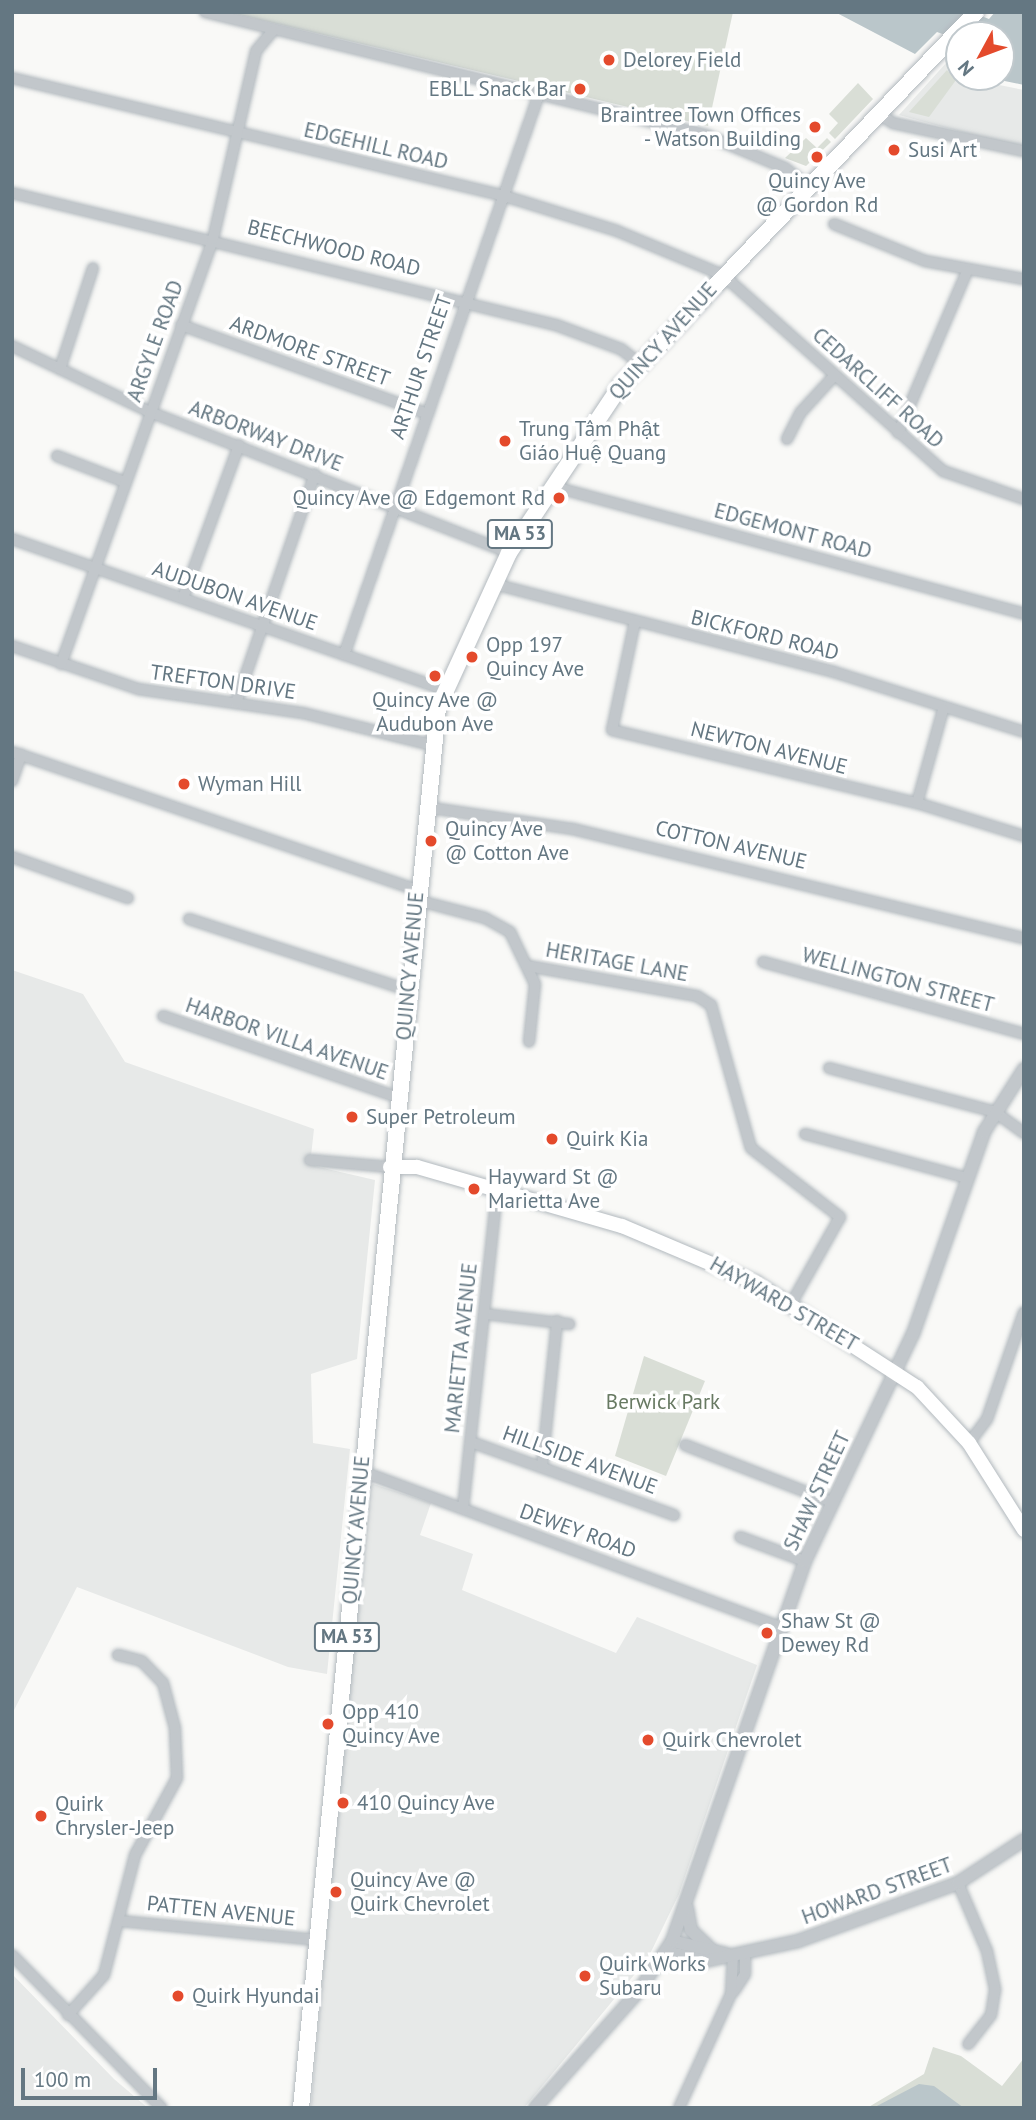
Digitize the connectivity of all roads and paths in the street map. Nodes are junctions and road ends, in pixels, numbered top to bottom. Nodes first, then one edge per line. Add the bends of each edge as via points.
1 (205, 12) edge
2 (976, 12) edge
3 (273, 31) junction
4 (12, 78) edge
5 (539, 94) junction
6 (878, 113) junction
7 (238, 133) junction
8 (1024, 151) edge
9 (807, 185) junction
10 (12, 193) edge
11 (501, 195) junction
12 (834, 224) dead end
13 (213, 239) junction
14 (93, 268) dead end
15 (967, 271) junction
16 (723, 275) junction
17 (1024, 279) edge
18 (465, 300) junction
19 (181, 325) junction
20 (12, 346) edge
21 (639, 363) junction
22 (60, 369) junction
23 (835, 375) junction
24 (150, 412) junction
25 (425, 413) junction
26 (898, 433) junction
27 (787, 439) dead end
28 (239, 445) junction
29 (57, 456) dead end
30 (315, 474) junction
31 (125, 482) junction
32 (551, 486) junction
33 (1024, 499) edge
34 (393, 506) junction
35 (12, 539) edge
36 (509, 554) junction
37 (96, 568) junction
38 (494, 584) junction
39 (183, 598) junction
40 (1024, 614) edge
41 (635, 621) junction
42 (263, 626) junction
43 (12, 646) edge
44 (344, 654) junction
45 (61, 664) junction
46 (445, 690) junction
47 (236, 703) junction
48 (943, 710) junction
49 (1024, 732) edge
50 (431, 745) junction
51 (17, 754) edge
52 (12, 781) edge
53 (917, 803) junction
54 (425, 807) junction
55 (1024, 836) edge
56 (12, 857) edge
57 (416, 895) junction
58 (128, 898) dead end
59 (189, 919) dead end
60 (1024, 938) edge
61 (763, 962) dead end
62 (528, 966) junction
63 (407, 990) junction
64 (163, 1016) dead end
65 (1024, 1034) edge
66 (528, 1042) dead end
67 (829, 1068) dead end
68 (1024, 1069) edge
69 (397, 1097) junction
70 (995, 1112) junction
71 (1024, 1133) edge
72 (806, 1134) dead end
73 (310, 1160) dead end
74 (390, 1167) junction
75 (967, 1178) junction
76 (497, 1190) junction
77 (791, 1304) junction
78 (1024, 1312) edge
79 (485, 1314) junction
80 (557, 1321) junction
81 (569, 1324) dead end
82 (897, 1372) junction
83 (471, 1442) junction
84 (969, 1443) junction
85 (685, 1445) dead end
86 (542, 1467) junction
87 (361, 1471) junction
88 (832, 1502) junction
89 (463, 1509) junction
90 (674, 1515) dead end
91 (1022, 1523) edge
92 (740, 1537) dead end
93 (805, 1561) junction
94 (781, 1627) junction
95 (118, 1655) dead end
96 (1024, 1840) edge
97 (958, 1883) junction
98 (688, 1906) junction
99 (120, 1920) junction
100 (318, 1940) junction
101 (670, 1946) junction
102 (715, 1952) junction
103 (12, 1955) edge
104 (739, 1955) junction
105 (68, 2015) junction
106 (968, 2044) dead end
107 (162, 2108) edge
108 (301, 2108) edge
109 (536, 2108) edge
110 (678, 2108) edge

1 - 3 street
2 - 6 main road, QUINCY AVENUE / MA 53
3 - 5 street
3 - 7 street, ARGYLE ROAD via 256,51
4 - 7 street, EDGEHILL ROAD
5 - 9 street via 706,135 785,168
5 - 11 street, ARTHUR STREET
6 - 8 street via 893,122
6 - 9 main road, QUINCY AVENUE / MA 53
7 - 11 street, EDGEHILL ROAD
7 - 13 street, ARGYLE ROAD
9 - 16 main road, QUINCY AVENUE / MA 53
10 - 13 street, BEECHWOOD ROAD
11 - 16 street, EDGEHILL ROAD via 617,231
11 - 18 street, ARTHUR STREET
12 - 15 street via 885,249
13 - 18 street, BEECHWOOD ROAD
13 - 19 street, ARGYLE ROAD
14 - 22 street
15 - 17 street
15 - 26 street
16 - 21 main road, QUINCY AVENUE / MA 53
16 - 23 street, CEDARCLIFF ROAD
18 - 21 street, BEECHWOOD ROAD via 556,325 621,349
18 - 25 street, ARTHUR STREET
19 - 24 street, ARGYLE ROAD
19 - 25 street, ARDMORE STREET
20 - 22 street, ARBORWAY DRIVE
21 - 32 main road, QUINCY AVENUE / MA 53
22 - 24 street, ARBORWAY DRIVE
23 - 26 street, CEDARCLIFF ROAD
23 - 27 street via 801,412
24 - 28 street, ARBORWAY DRIVE
24 - 31 street, ARGYLE ROAD
25 - 34 street, ARTHUR STREET
26 - 33 street, CEDARCLIFF ROAD via 943,471
28 - 30 street, ARBORWAY DRIVE
28 - 39 street
29 - 31 street
30 - 34 street, ARBORWAY DRIVE
30 - 42 street
31 - 37 street, ARGYLE ROAD
32 - 36 main road, QUINCY AVENUE / MA 53
32 - 40 street, EDGEMONT ROAD
34 - 36 street, ARBORWAY DRIVE
34 - 44 street, ARTHUR STREET
35 - 37 street, AUDUBON AVENUE
36 - 38 main road, QUINCY AVENUE / MA 53
37 - 39 street, AUDUBON AVENUE
37 - 45 street, ARGYLE ROAD
38 - 41 street, BICKFORD ROAD
38 - 46 main road, QUINCY AVENUE / MA 53
39 - 42 street, AUDUBON AVENUE
41 - 48 street, BICKFORD ROAD via 834,672
41 - 53 street, NEWTON AVENUE via 612,730
42 - 44 street, AUDUBON AVENUE
42 - 47 street
43 - 45 street, TREFTON DRIVE
44 - 46 street, AUDUBON AVENUE
45 - 47 street, TREFTON DRIVE via 138,689
46 - 50 main road, QUINCY AVENUE / MA 53
47 - 50 street, TREFTON DRIVE
48 - 49 street, BICKFORD ROAD
48 - 53 street
50 - 54 main road, QUINCY AVENUE / MA 53
51 - 52 street
51 - 57 street
53 - 55 street, NEWTON AVENUE
54 - 57 main road, QUINCY AVENUE / MA 53
54 - 60 street, COTTON AVENUE via 573,829
56 - 58 street
57 - 62 street via 499,924
57 - 63 main road, QUINCY AVENUE / MA 53
59 - 63 street
61 - 65 street, WELLINGTON STREET
62 - 66 street via 535,984
62 - 77 street, HERITAGE LANE via 697,996 711,1005 751,1148 840,1217
63 - 69 main road, QUINCY AVENUE / MA 53
64 - 69 street, HARBOR VILLA AVENUE
67 - 70 street
68 - 70 street, SHAW STREET
69 - 74 main road, QUINCY AVENUE / MA 53
70 - 71 street
70 - 75 street, SHAW STREET
72 - 75 street
73 - 74 street
74 - 76 main road, HAYWARD STREET via 417,1167
74 - 87 main road, QUINCY AVENUE / MA 53
75 - 82 street, SHAW STREET
76 - 77 main road, HAYWARD STREET via 665,1241
76 - 79 street, MARIETTA AVENUE
77 - 82 main road, HAYWARD STREET
78 - 84 street via 987,1419
79 - 80 street
79 - 83 street, MARIETTA AVENUE
80 - 81 street
80 - 86 street
82 - 84 main road, HAYWARD STREET
82 - 88 street, SHAW STREET
83 - 86 street, HILLSIDE AVENUE
83 - 89 street, MARIETTA AVENUE
84 - 91 main road, HAYWARD STREET
85 - 88 street
86 - 90 street, HILLSIDE AVENUE
87 - 89 street, DEWEY ROAD
87 - 100 main road, QUINCY AVENUE / MA 53
88 - 93 street, SHAW STREET
89 - 94 street, DEWEY ROAD
92 - 93 street
93 - 94 street, SHAW STREET
94 - 98 street, SHAW STREET
95 - 99 street via 142,1661 161,1679 178,1758 174,1792 135,1855
96 - 97 street, HOWARD STREET
97 - 104 street, HOWARD STREET
97 - 106 street via 995,1984 991,2015
98 - 101 street, SHAW STREET
98 - 102 street via 691,1930
99 - 100 street, PATTEN AVENUE
99 - 105 street via 104,1975
100 - 108 main road, QUINCY AVENUE / MA 53
101 - 102 street
101 - 104 street, HOWARD STREET via 700,1961
101 - 109 street
102 - 104 street
103 - 105 street
104 - 110 street via 745,1974 731,1994
105 - 107 street

